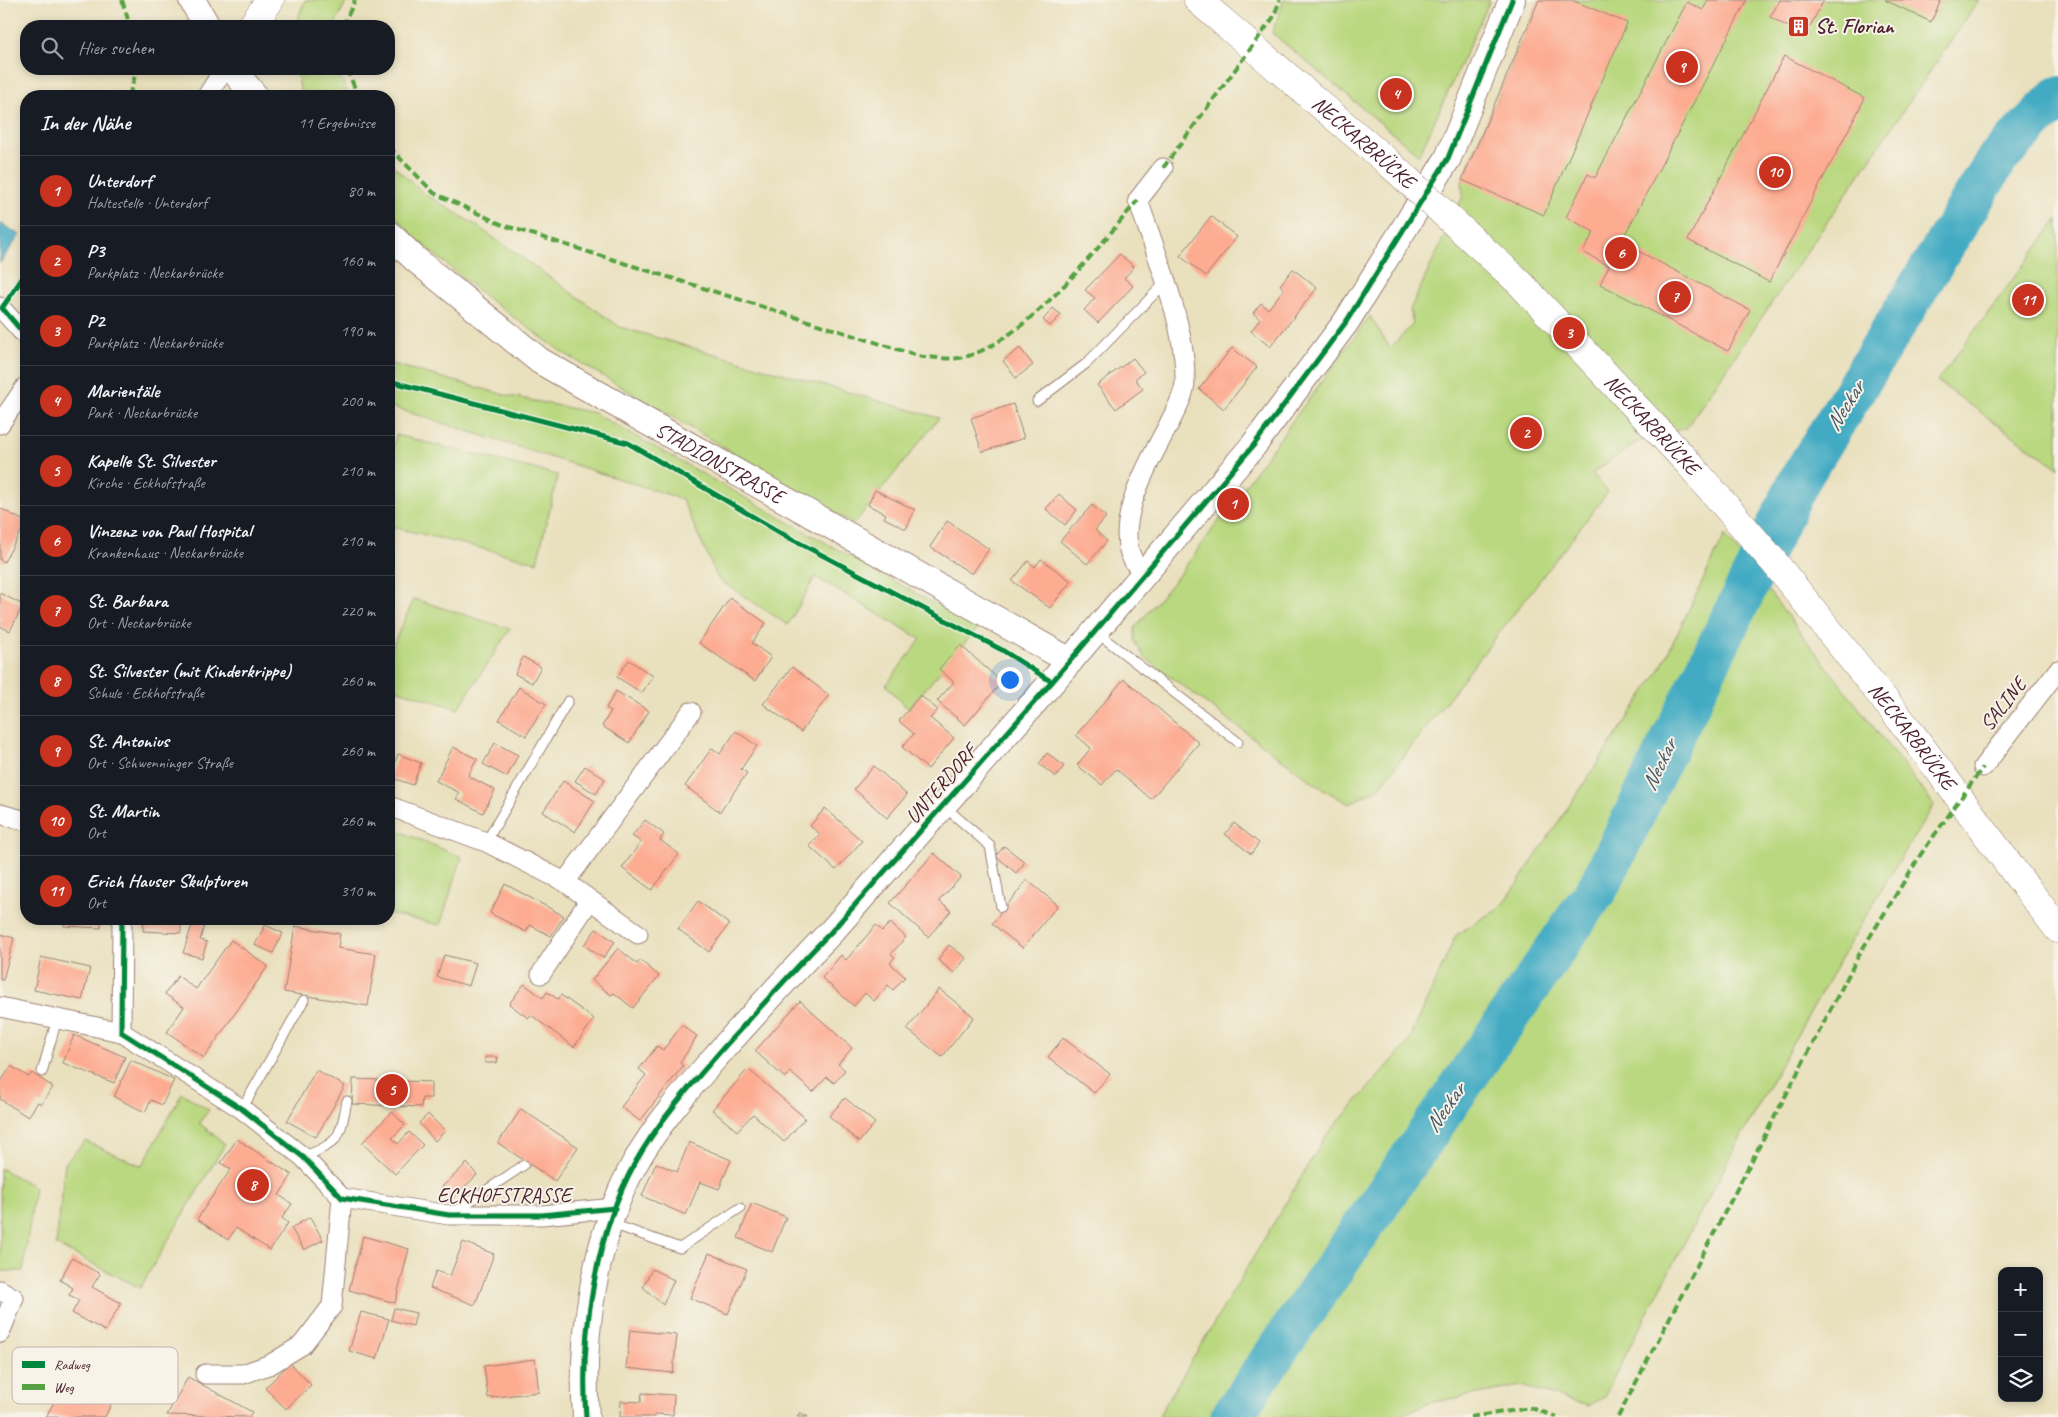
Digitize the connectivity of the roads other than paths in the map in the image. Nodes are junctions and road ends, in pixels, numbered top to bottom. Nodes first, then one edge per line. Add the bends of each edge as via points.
1 (192, 0) edge
2 (270, 0) edge
3 (1198, 0) edge
4 (1512, 0) edge
5 (204, 20) edge
6 (256, 20) edge
7 (220, 75) edge
8 (237, 75) edge
9 (211, 90) edge
10 (251, 90) edge
11 (1163, 168) dead end
12 (395, 240) edge
13 (1165, 283) junction
14 (0, 307) edge
15 (20, 329) edge
16 (20, 395) edge
17 (1036, 401) dead end
18 (0, 424) edge
19 (1145, 574) junction
20 (1096, 632) junction
21 (1070, 661) junction
22 (2058, 670) edge
23 (568, 701) dead end
24 (691, 712) dead end
25 (1238, 742) dead end
26 (1983, 767) dead end
27 (943, 806) junction
28 (395, 808) edge
29 (0, 814) edge
30 (20, 819) edge
31 (486, 842) junction
32 (565, 882) junction
33 (589, 901) junction
34 (1001, 907) dead end
35 (122, 925) edge
36 (2058, 929) edge
37 (638, 934) dead end
38 (540, 974) dead end
39 (304, 1000) dead end
40 (0, 1007) edge
41 (57, 1019) junction
42 (121, 1032) junction
43 (42, 1072) dead end
44 (348, 1101) dead end
45 (242, 1109) junction
46 (303, 1157) junction
47 (524, 1165) dead end
48 (342, 1198) junction
49 (740, 1208) dead end
50 (449, 1214) junction
51 (612, 1216) junction
52 (0, 1290) edge
53 (0, 1332) edge
54 (205, 1374) dead end
55 (586, 1417) edge

1 - 5 street
2 - 6 main road
3 - 36 main road, NECKARBRÜCKE, bridge via 1390,164 1520,283 1690,465 1774,562 1908,729
4 - 19 street, UNTERDORF via 1448,158 1346,322 1254,446
7 - 9 street
8 - 10 street
11 - 13 street via 1138,200
12 - 21 street, STADIONSTRASSE via 540,361
13 - 17 lane via 1088,363
13 - 19 street via 1180,334 1185,382 1178,407 1138,486 1128,523 1127,540 1132,559
14 - 15 street
16 - 18 street
19 - 20 street, UNTERDORF
20 - 21 street, UNTERDORF
20 - 25 lane
21 - 27 street, UNTERDORF
22 - 26 street, SALINE
23 - 31 lane
24 - 32 street
27 - 34 lane via 990,846
27 - 51 street, UNTERDORF via 698,1077 661,1123 635,1164
28 - 31 street
29 - 30 street
31 - 32 street
32 - 33 street
33 - 37 street
33 - 38 street
35 - 42 street
39 - 45 lane
40 - 41 street
41 - 42 street
41 - 43 lane
42 - 45 street
44 - 46 lane via 337,1139
45 - 46 street
46 - 48 street
47 - 50 lane
48 - 50 street, ECKHOFSTRASSE
48 - 54 street via 332,1306 302,1345 271,1364 243,1374
49 - 51 lane via 680,1248
50 - 51 street, ECKHOFSTRASSE
51 - 55 street, UNTERDORF via 592,1291 584,1392
52 - 53 street via 14,1298

